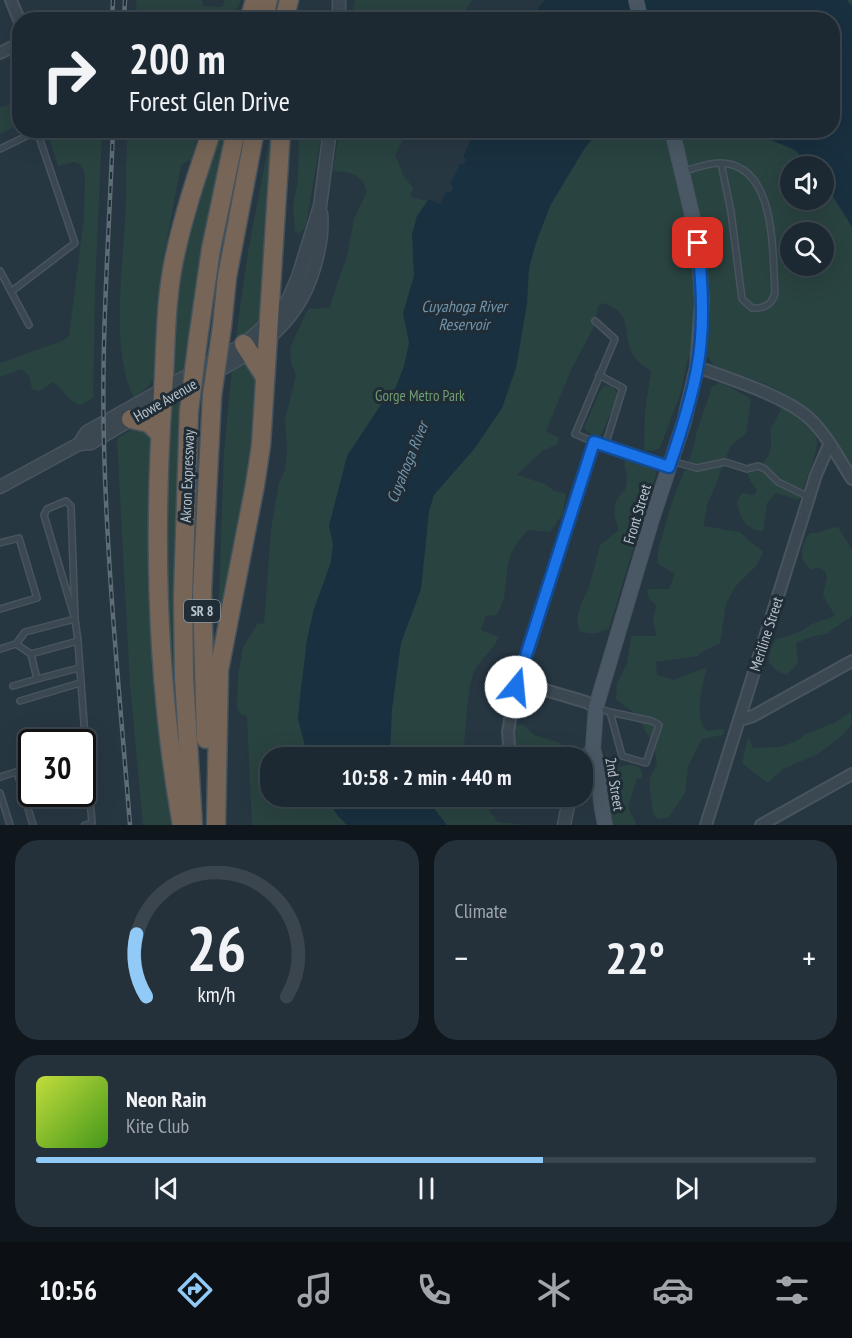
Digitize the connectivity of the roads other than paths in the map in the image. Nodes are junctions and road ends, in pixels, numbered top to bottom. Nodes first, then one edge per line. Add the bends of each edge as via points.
1 (21, 138) edge
2 (40, 138) edge
3 (209, 138) edge
4 (234, 138) edge
5 (253, 138) edge
6 (280, 138) edge
7 (329, 138) edge
8 (674, 138) edge
9 (0, 148) edge
10 (721, 163) junction
11 (682, 172) junction
12 (0, 271) edge
13 (12, 291) junction
14 (595, 321) dead end
15 (29, 325) dead end
16 (266, 331) junction
17 (247, 348) junction
18 (698, 367) junction
19 (599, 375) junction
20 (265, 377) junction
21 (163, 395) junction
22 (131, 419) junction
23 (160, 434) junction
24 (594, 442) junction
25 (79, 444) junction
26 (829, 445) junction
27 (605, 446) junction
28 (670, 464) junction
29 (852, 479) edge
30 (0, 487) edge
31 (809, 497) junction
32 (0, 543) edge
33 (0, 609) edge
34 (75, 619) junction
35 (78, 641) junction
36 (16, 644) junction
37 (0, 649) edge
38 (31, 654) junction
39 (852, 662) edge
40 (79, 668) junction
41 (37, 679) junction
42 (518, 682) junction
43 (80, 683) junction
44 (13, 686) dead end
45 (20, 701) dead end
46 (596, 707) junction
47 (609, 712) junction
48 (740, 720) junction
49 (83, 729) edge
50 (509, 747) edge
51 (593, 749) joint
52 (17, 772) joint
53 (852, 774) edge
54 (0, 777) edge
55 (0, 793) edge
56 (2, 805) edge
57 (90, 807) edge
58 (568, 807) edge
59 (10, 825) edge
60 (33, 825) edge
61 (85, 825) edge
62 (182, 825) edge
63 (193, 825) edge
64 (211, 825) edge
65 (216, 825) edge
66 (564, 825) edge
67 (605, 825) edge
68 (706, 825) edge
69 (761, 825) edge

1 - 9 lane
2 - 13 lane via 75,243
3 - 21 highway via 173,265
4 - 63 highway, Akron Expressway / SR 8, bridge via 211,249 189,411 183,596
5 - 64 highway, Akron Expressway / SR 8, bridge via 227,277 212,396 202,592
6 - 16 highway
7 - 16 street, Howe Avenue via 320,206 298,277 288,300
8 - 11 main road, Front Street
10 - 10 lane via 748,173 764,197 775,292 764,307 752,308 742,298
10 - 11 lane
11 - 18 main road, Front Street via 699,257 702,301
12 - 13 lane
13 - 15 lane
14 - 19 lane via 615,339
16 - 17 street, Howe Avenue
16 - 20 highway
17 - 20 highway
17 - 21 street, Howe Avenue
18 - 26 street via 798,409 810,418
18 - 28 main road, Front Street
19 - 24 lane via 575,434
19 - 27 lane via 623,388
20 - 65 highway via 255,485 219,670
21 - 22 street, Howe Avenue
21 - 23 highway
21 - 25 street, Howe Avenue via 87,432
22 - 23 highway via 149,423
22 - 25 street, Howe Avenue via 91,443
23 - 62 highway via 157,594 162,678
24 - 27 street
24 - 42 street
25 - 30 street, Howe Avenue
26 - 29 street
26 - 31 street, Meriline Street
27 - 28 street
28 - 31 lane via 697,468 725,462 747,469 758,466 785,487
28 - 46 main road, Front Street
31 - 48 street, Meriline Street
32 - 33 lane via 19,538 37,598
34 - 34 lane via 71,506 66,501 47,509 45,515
34 - 35 lane
34 - 36 lane via 26,632
35 - 38 lane
35 - 40 lane
36 - 37 lane
36 - 38 lane
38 - 41 lane
39 - 48 street
40 - 41 lane
40 - 43 lane
41 - 44 lane
42 - 46 street
42 - 50 street via 508,721
43 - 45 lane
43 - 49 lane
46 - 47 lane
46 - 51 main road, Front Street
47 - 47 lane via 622,756 645,763 658,725
48 - 68 street, Meriline Street
51 - 67 main road, 2nd Street
52 - 54 lane
52 - 60 lane
53 - 69 street
55 - 56 lane
56 - 59 lane
57 - 61 lane via 92,823
58 - 66 street

